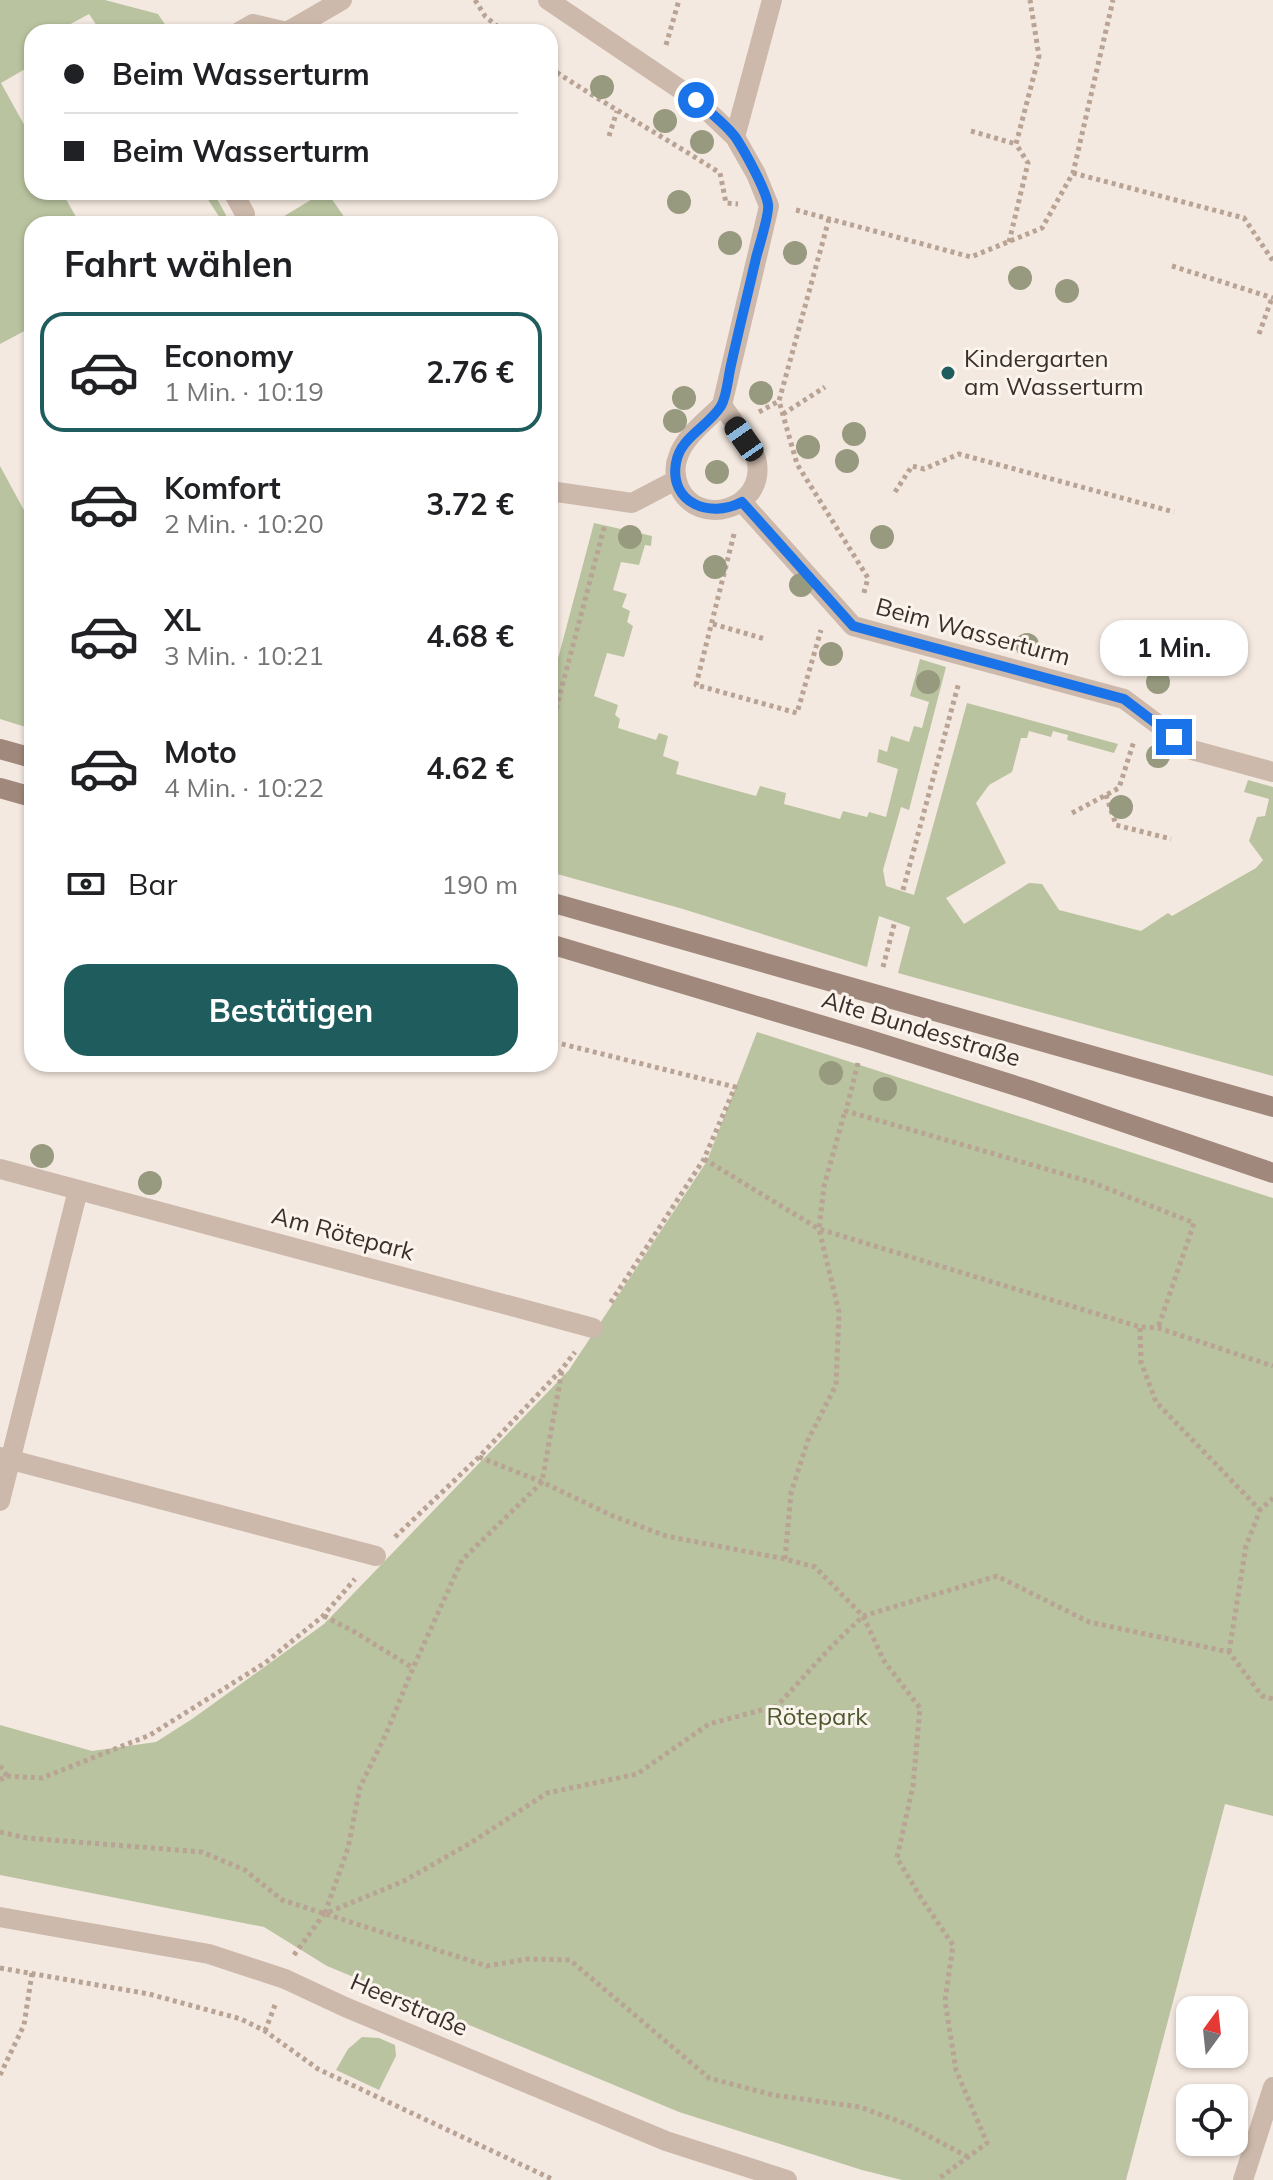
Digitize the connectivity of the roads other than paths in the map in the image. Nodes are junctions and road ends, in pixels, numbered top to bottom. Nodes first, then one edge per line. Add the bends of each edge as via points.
1 (342, 0) edge
2 (548, 0) edge
3 (772, 0) edge
4 (301, 24) edge
5 (735, 137) junction
6 (722, 405) junction
7 (676, 480) junction
8 (558, 492) edge
9 (742, 502) junction
10 (0, 749) edge
11 (24, 756) edge
12 (1273, 772) edge
13 (0, 788) edge
14 (24, 795) edge
15 (558, 904) edge
16 (558, 946) edge
17 (1273, 1107) edge
18 (0, 1169) edge
19 (1273, 1173) edge
20 (78, 1190) junction
21 (593, 1328) road end
22 (5, 1459) edge
23 (0, 1501) edge
24 (376, 1556) road end
25 (0, 1917) edge
26 (1273, 2087) edge
27 (787, 2180) edge
28 (1243, 2180) edge

1 - 4 street
2 - 5 street via 696,100
3 - 5 street
5 - 6 street via 769,206
6 - 7 street via 685,443 675,467
6 - 9 street via 757,465 751,492
7 - 8 street via 632,503
7 - 9 street via 691,502 703,509 729,509
9 - 12 street, Beim Wasserturm via 785,562 853,626 1124,699 1192,750
10 - 11 main road
13 - 14 main road
15 - 17 main road, Alte Bundesstraße
16 - 19 main road, Alte Bundesstraße via 909,1052
18 - 20 street, Am Rötepark
20 - 21 street, Am Rötepark
20 - 22 street
22 - 23 street
22 - 24 street
25 - 27 street, Heerstraße via 209,1954 285,1979 666,2141
26 - 28 street

